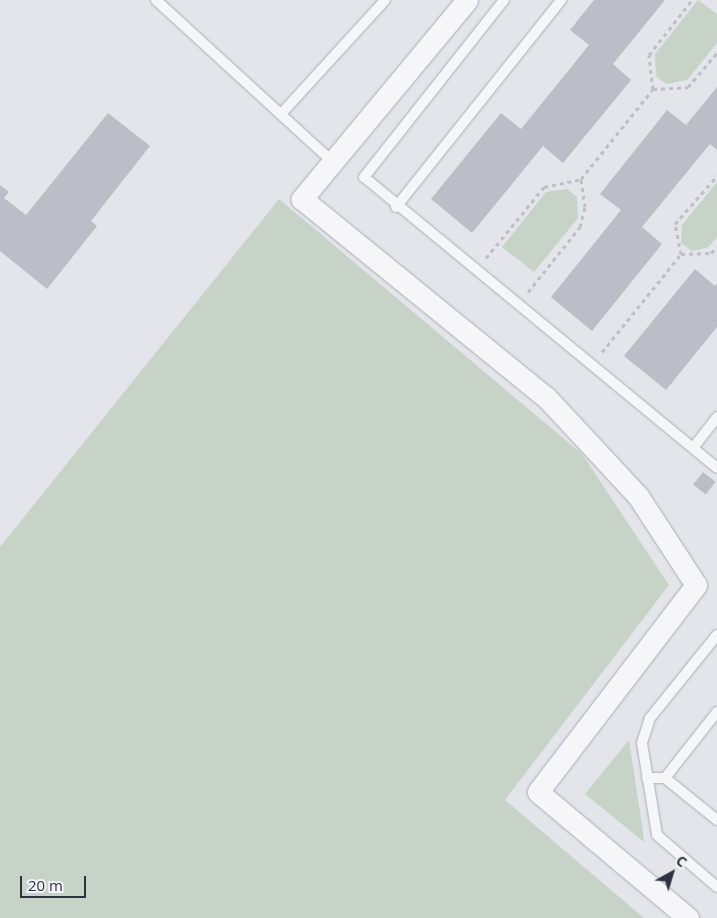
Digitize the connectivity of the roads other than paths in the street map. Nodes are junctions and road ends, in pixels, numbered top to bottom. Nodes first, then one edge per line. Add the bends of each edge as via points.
1 (156, 0) edge
2 (386, 0) edge
3 (467, 0) edge
4 (504, 0) edge
5 (561, 0) edge
6 (281, 114) junction
7 (333, 162) junction
8 (396, 207) junction
9 (717, 417) edge
10 (693, 448) junction
11 (717, 468) edge
12 (717, 635) edge
13 (717, 712) edge
14 (647, 778) junction
15 (665, 778) junction
16 (717, 820) edge
17 (717, 887) edge
18 (688, 918) edge

1 - 6 lane
2 - 6 lane
3 - 7 street
4 - 8 lane via 366,171 368,185
5 - 8 lane
6 - 7 lane
7 - 18 street via 302,199 546,397 638,496 696,586 538,792
8 - 10 lane
9 - 10 lane
10 - 11 lane
12 - 14 lane via 643,730
13 - 15 lane
14 - 15 lane
14 - 17 lane via 657,835
15 - 16 lane

